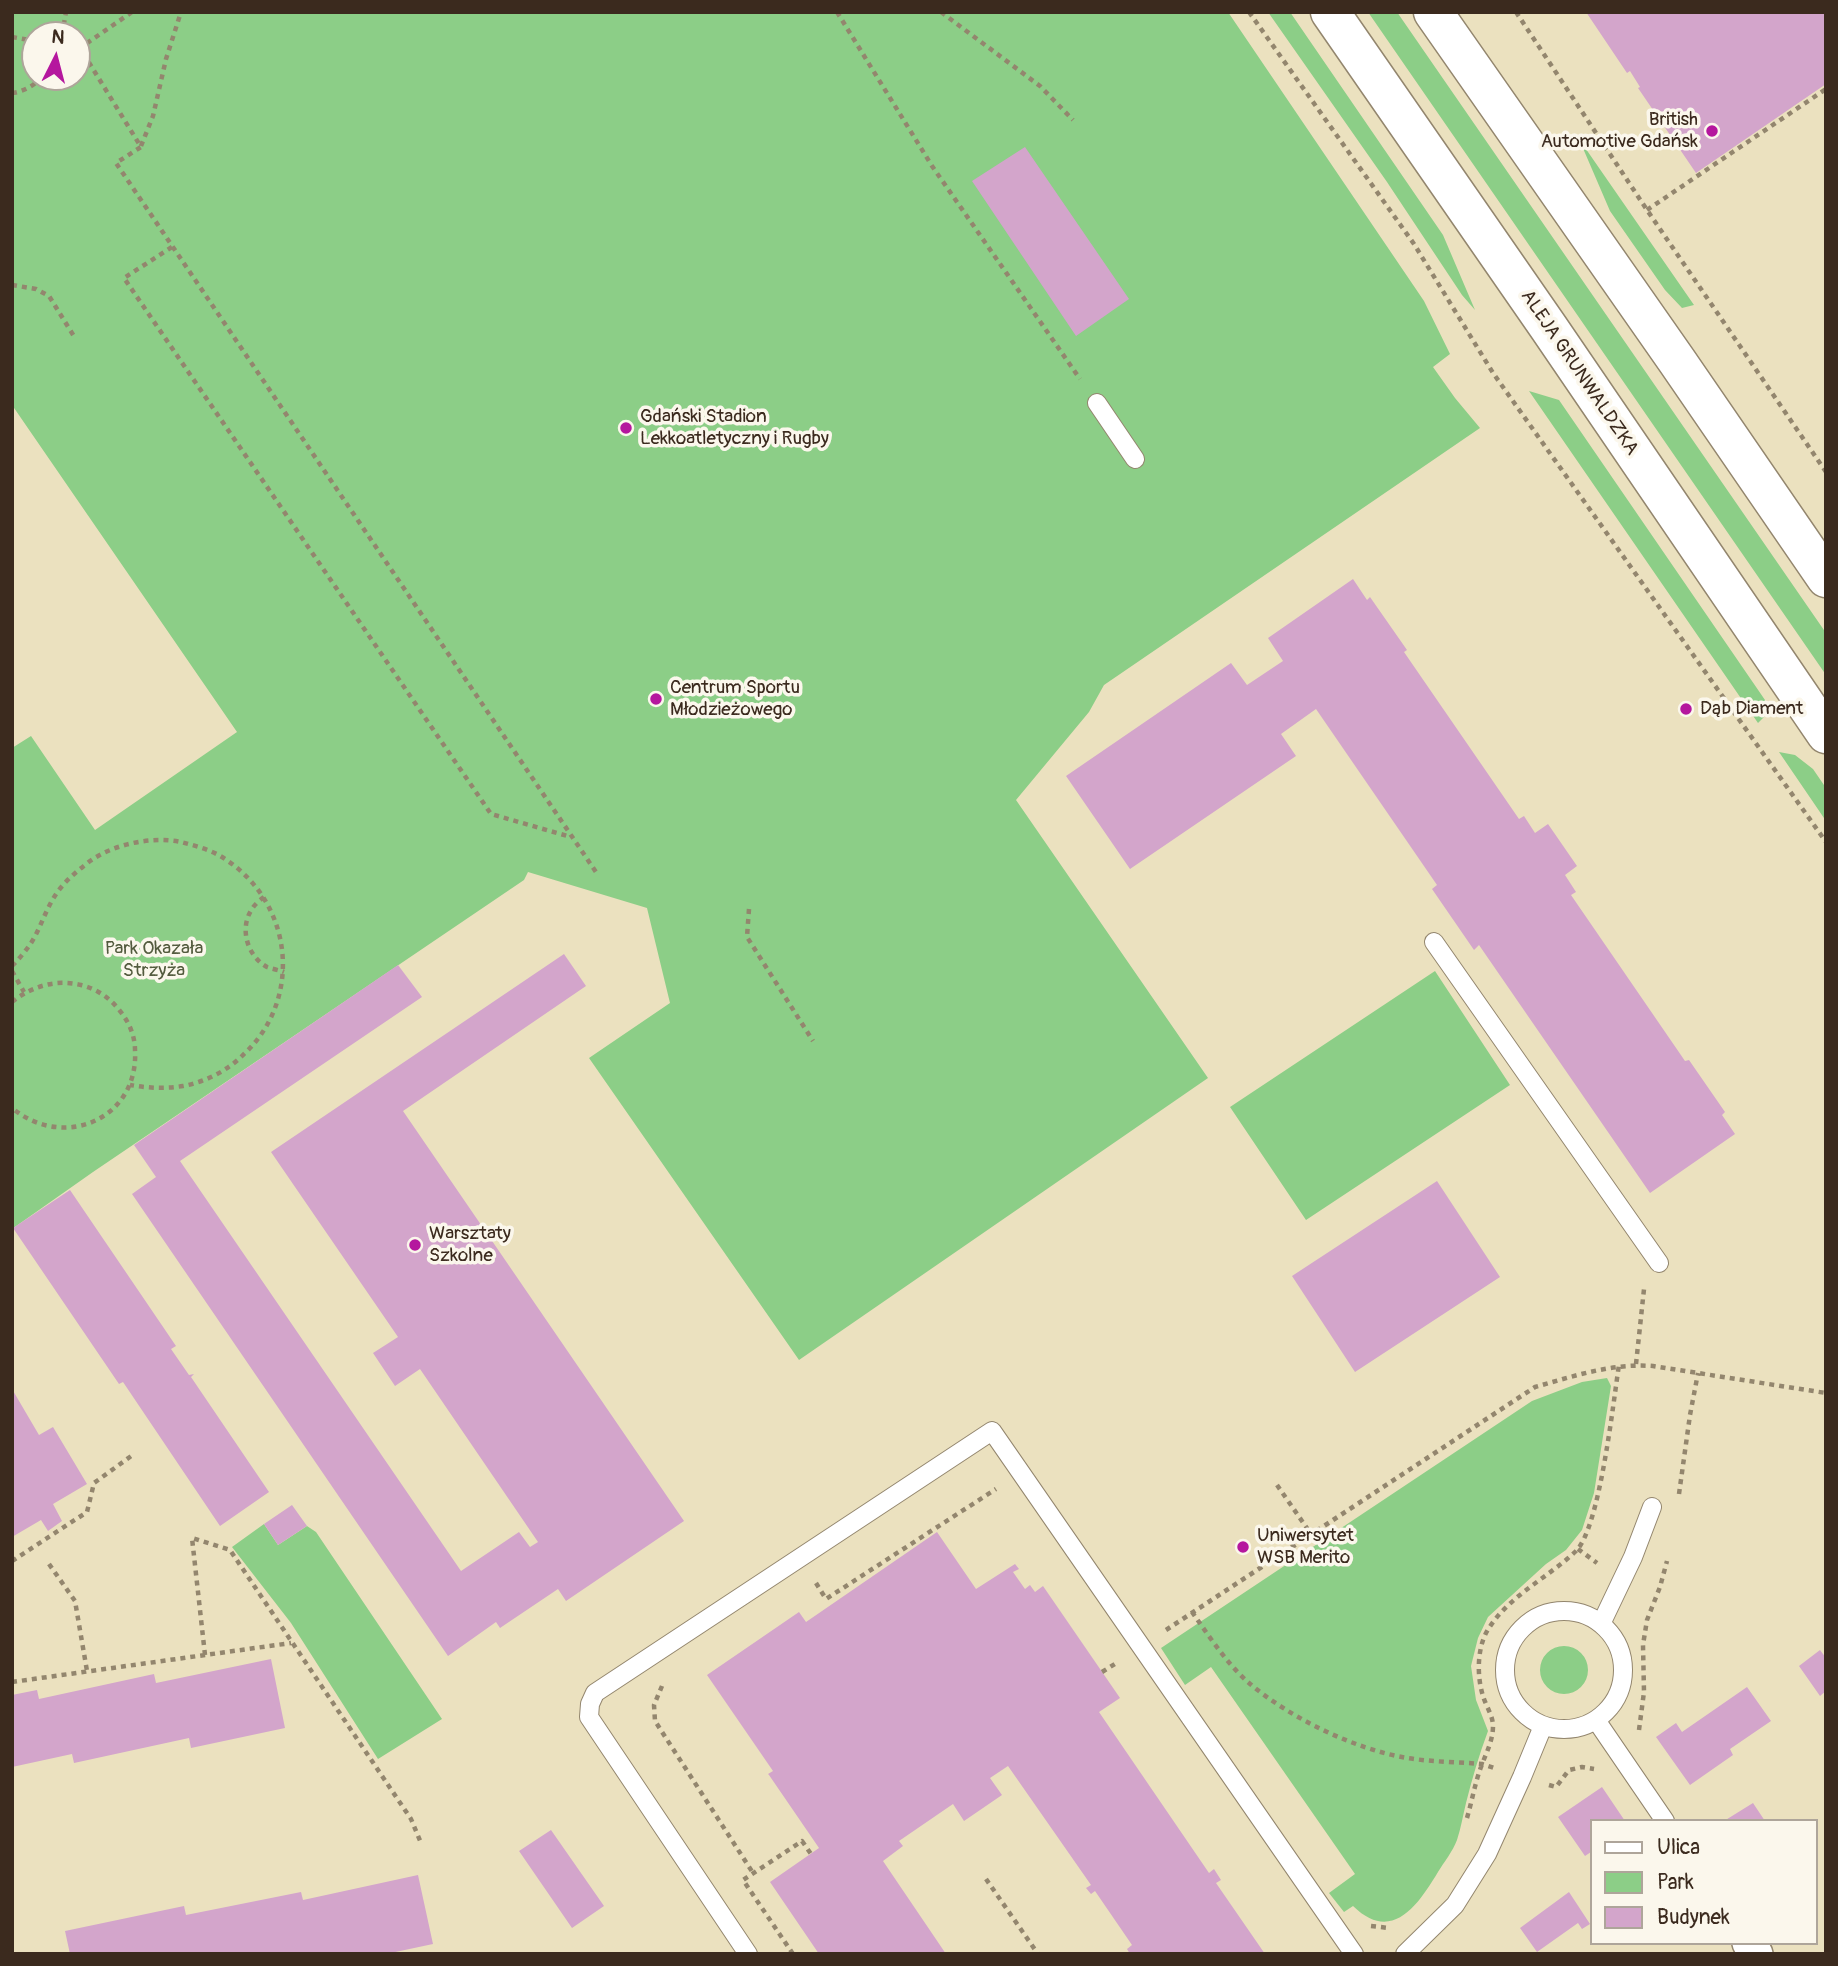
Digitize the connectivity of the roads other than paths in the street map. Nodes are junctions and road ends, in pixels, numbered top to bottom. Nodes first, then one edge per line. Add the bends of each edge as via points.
1 (1330, 12) edge
2 (1433, 12) edge
3 (1097, 403) road end
4 (1135, 459) dead end
5 (1826, 578) edge
6 (1826, 734) edge
7 (1434, 942) dead end
8 (1659, 1263) dead end
9 (1652, 1507) dead end
10 (1601, 1624) junction
11 (1596, 1720) junction
12 (1543, 1726) junction
13 (1663, 1819) edge
14 (748, 1954) edge
15 (1353, 1954) edge
16 (1405, 1954) edge

1 - 6 main road, ALEJA GRUNWALDZKA
2 - 5 main road
3 - 4 lane
7 - 8 lane
9 - 10 lane
10 - 11 lane via 1622,1655 1623,1674 1619,1692
10 - 12 lane via 1586,1615 1549,1612 1531,1620 1508,1648 1504,1667 1514,1703
11 - 12 lane via 1561,1730
11 - 13 lane
12 - 16 lane via 1487,1854 1455,1905
14 - 15 lane via 589,1717 595,1693 992,1431

